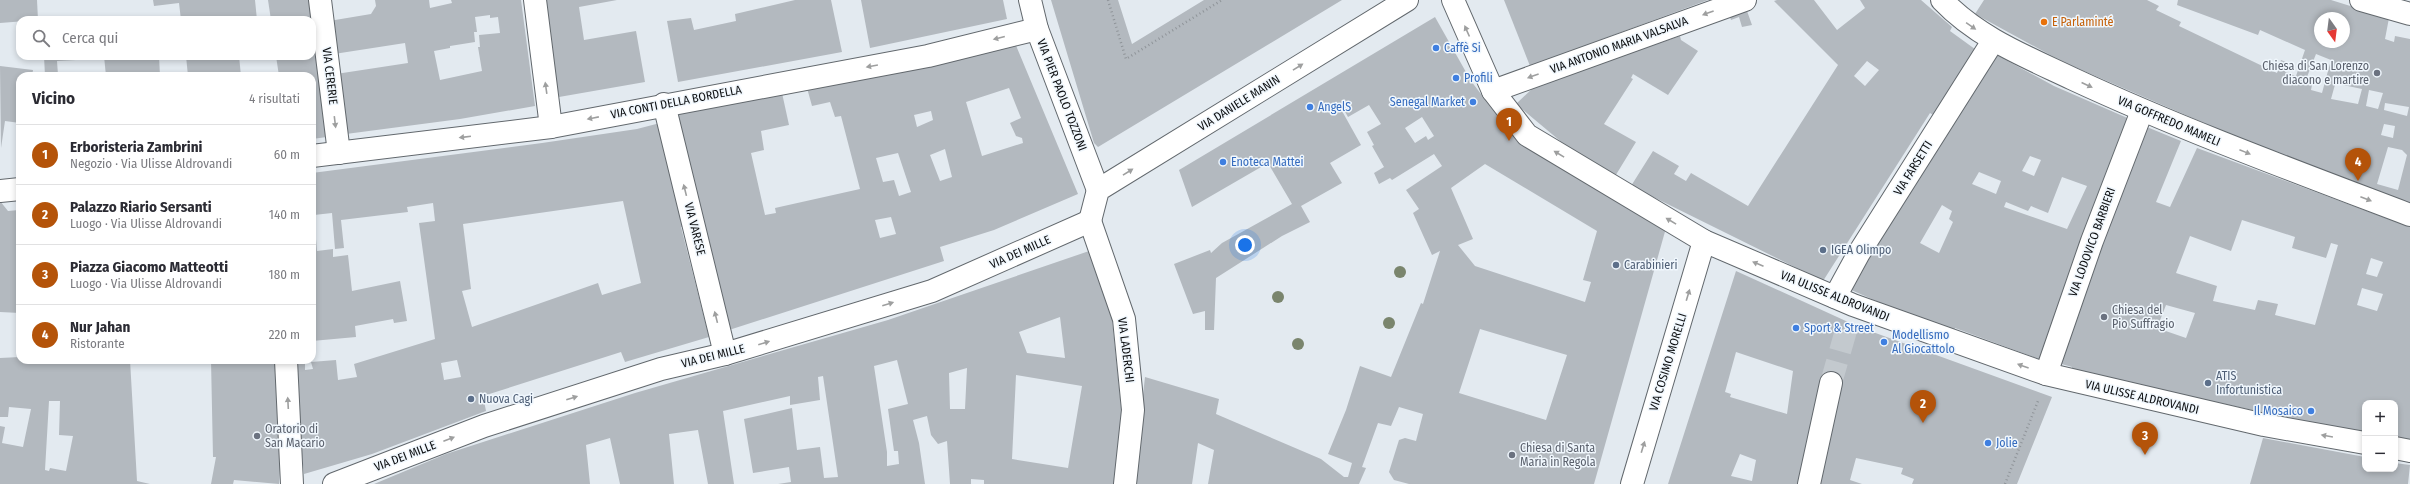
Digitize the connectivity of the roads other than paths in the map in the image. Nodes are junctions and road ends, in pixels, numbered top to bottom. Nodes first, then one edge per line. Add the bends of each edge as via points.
1 (320, 0) edge
2 (534, 0) edge
3 (1030, 0) edge
4 (1407, 0) edge
5 (1453, 0) edge
6 (1745, 0) edge
7 (1942, 0) edge
8 (2362, 0) edge
9 (2410, 14) edge
10 (1037, 29) junction
11 (1993, 41) junction
12 (1493, 91) junction
13 (664, 104) junction
14 (2142, 111) junction
15 (551, 127) junction
16 (339, 152) junction
17 (316, 155) edge
18 (16, 189) edge
19 (1098, 190) junction
20 (0, 191) edge
21 (2410, 215) edge
22 (1090, 221) junction
23 (1704, 241) junction
24 (1846, 308) junction
25 (725, 354) junction
26 (286, 364) edge
27 (1831, 383) tunnel mouth
28 (2044, 384) junction
29 (2362, 442) edge
30 (2398, 449) edge
31 (2410, 451) edge
32 (292, 484) edge
33 (334, 484) edge
34 (1125, 484) edge
35 (1632, 484) edge
36 (1809, 484) edge

1 -> 16 street, VIA CERERIE
15 -> 2 street
3 - 10 street, VIA PIER PAOLO TOZZONI
19 -> 4 street, VIA DANIELE MANIN
12 -> 5 street, VIA ULISSE ALDROVANDI
6 -> 12 street, VIA ANTONIO MARIA VALSALVA
7 -> 11 street, VIA GOFFREDO MAMELI via 1957,16
8 - 9 street
10 -> 13 street, VIA CONTI DELLA BORDELLA via 928,56
10 - 19 street, VIA PIER PAOLO TOZZONI
11 -> 14 street, VIA GOFFREDO MAMELI
11 - 24 street, VIA FARSETTI via 1859,253
23 -> 12 street, VIA ULISSE ALDROVANDI via 1527,135
13 -> 15 street, VIA CONTI DELLA BORDELLA
25 -> 13 street, VIA VARESE
14 -> 21 street, VIA GOFFREDO MAMELI
14 - 28 street, VIA LODOVICO BARBIERI via 2092,241
15 -> 16 street, VIA CONTI DELLA BORDELLA
16 - 17 street, VIA CONTI DELLA BORDELLA
18 - 20 street
19 - 22 street
25 -> 22 street, VIA DEI MILLE via 932,291
22 - 34 street, VIA LADERCHI via 1124,319 1133,410
24 -> 23 street, VIA ULISSE ALDROVANDI
35 -> 23 street, VIA COSIMO MORELLI
28 -> 24 street, VIA ULISSE ALDROVANDI
33 -> 25 street, VIA DEI MILLE via 484,426 661,369
32 -> 26 street
27 - 36 street
29 -> 28 street, VIA ULISSE ALDROVANDI
30 - 31 street

